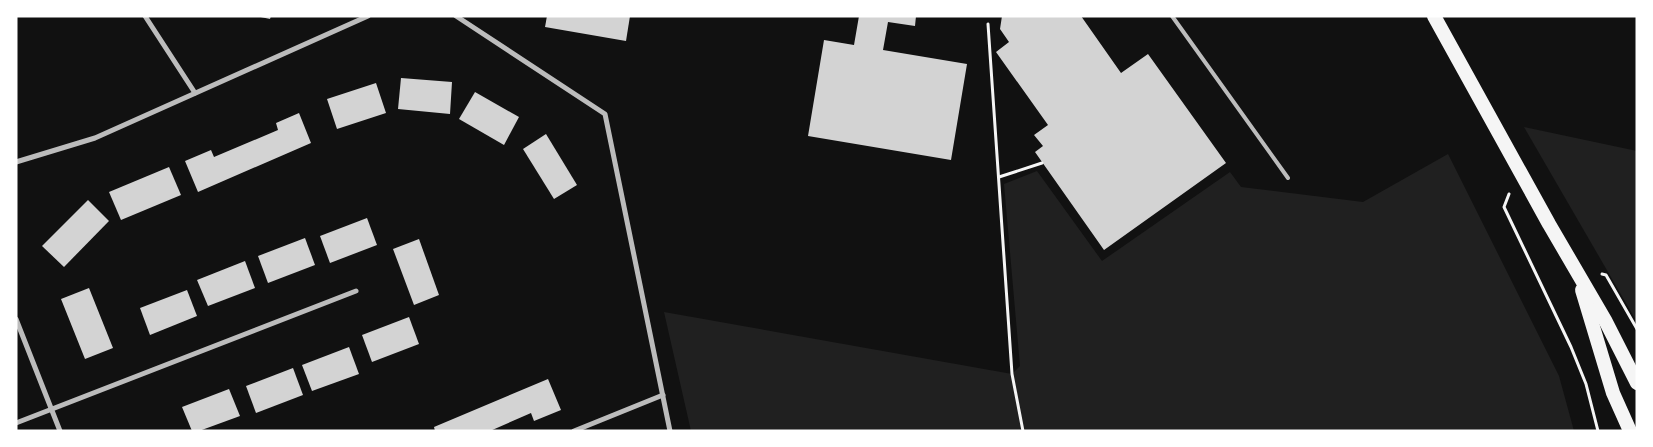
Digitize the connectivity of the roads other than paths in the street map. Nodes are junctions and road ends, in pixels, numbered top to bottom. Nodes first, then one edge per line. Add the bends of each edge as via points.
1 (145, 16) edge
2 (456, 16) edge
3 (1172, 16) edge
4 (1434, 16) edge
5 (365, 17) edge
6 (195, 93) junction
7 (16, 162) edge
8 (1288, 178) dead end
9 (1575, 268) junction
10 (356, 291) dead end
11 (16, 319) edge
12 (1637, 383) edge
13 (663, 395) junction
14 (51, 408) junction
15 (16, 423) edge
16 (60, 431) edge
17 (574, 431) edge
18 (670, 431) edge
19 (1630, 431) edge

1 - 6 street
2 - 13 street via 605,114
3 - 8 lane
4 - 9 highway
5 - 6 street
6 - 7 street via 95,138
9 - 12 highway
9 - 19 highway via 1613,393
10 - 14 street
11 - 14 street
13 - 17 street
13 - 18 street
14 - 15 street
14 - 16 street

